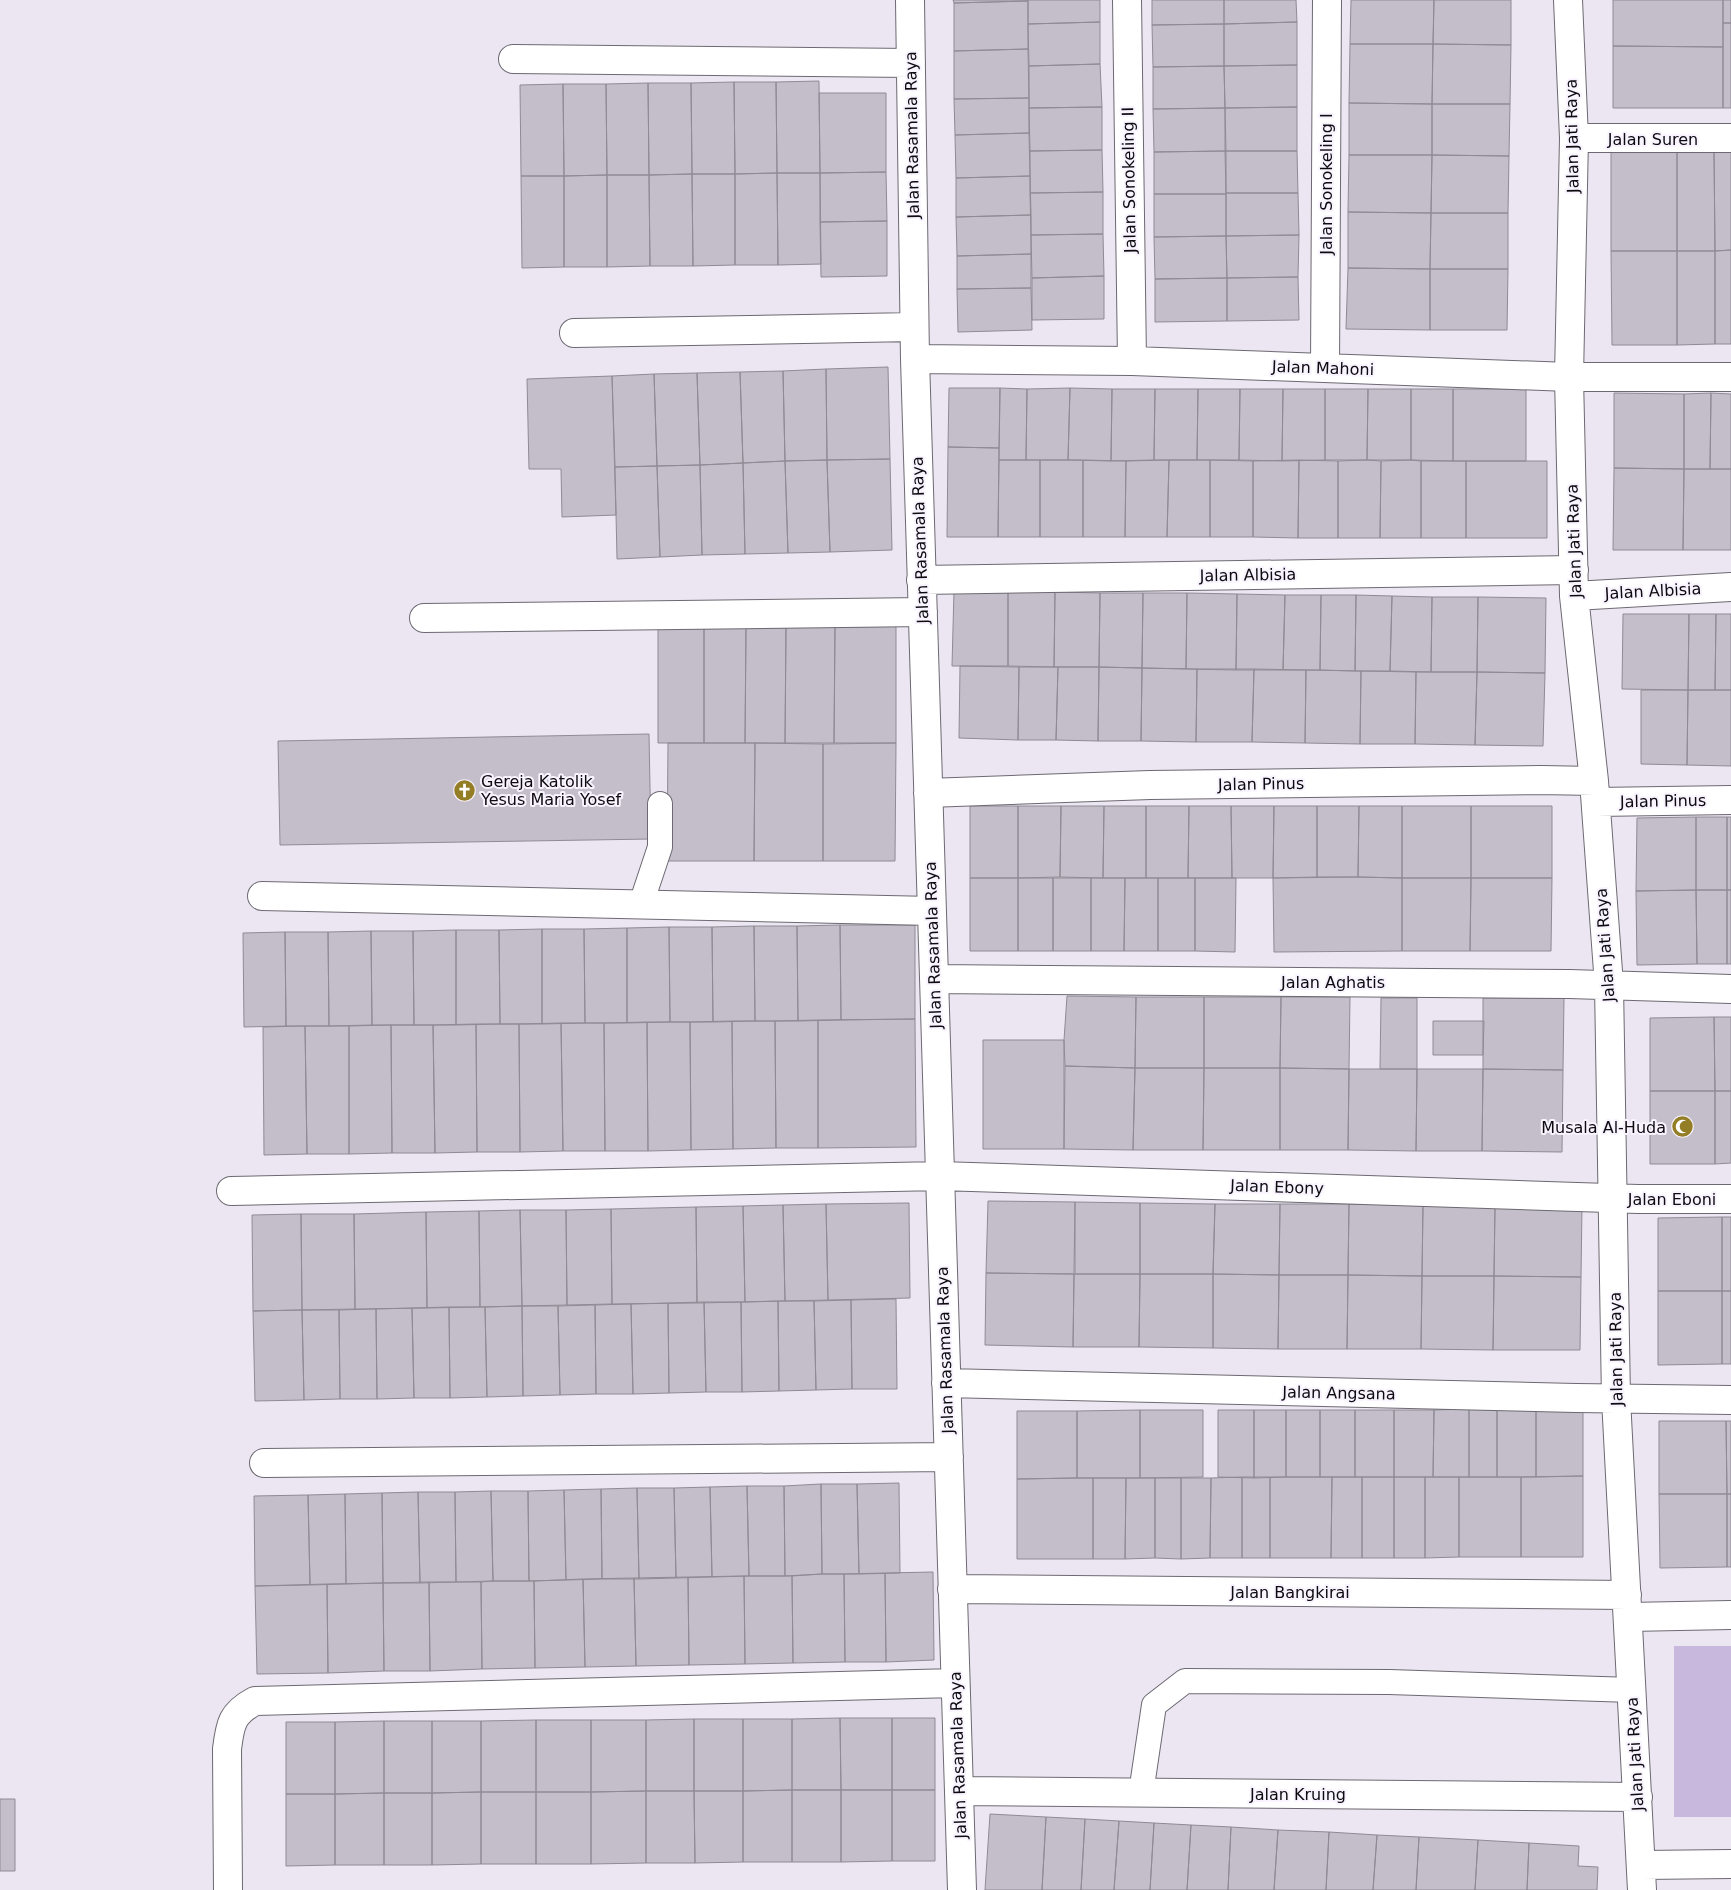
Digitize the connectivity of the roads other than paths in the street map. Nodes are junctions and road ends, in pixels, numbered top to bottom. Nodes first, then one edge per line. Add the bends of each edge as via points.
1 (910, 0) edge
2 (1126, 0) edge
3 (1327, 0) edge
4 (1568, 0) edge
5 (513, 59) dead end
6 (911, 63) junction
7 (1574, 138) junction
8 (1731, 138) edge
9 (914, 327) junction
10 (574, 333) dead end
11 (915, 359) junction
12 (1132, 361) junction
13 (1325, 368) junction
14 (1731, 376) edge
15 (1569, 377) junction
16 (922, 580) junction
17 (1574, 583) junction
18 (1731, 586) edge
19 (923, 612) junction
20 (424, 618) dead end
21 (1595, 792) junction
22 (928, 793) junction
23 (1731, 800) edge
24 (660, 804) dead end
25 (262, 896) dead end
26 (641, 904) junction
27 (932, 911) junction
28 (934, 979) junction
29 (1609, 985) junction
30 (1731, 989) edge
31 (940, 1176) junction
32 (231, 1191) dead end
33 (1614, 1198) junction
34 (1731, 1199) edge
35 (946, 1384) junction
36 (1616, 1399) junction
37 (1731, 1400) edge
38 (949, 1457) junction
39 (264, 1463) dead end
40 (952, 1589) junction
41 (1628, 1606) junction
42 (1731, 1615) edge
43 (956, 1683) junction
44 (1632, 1690) junction
45 (959, 1791) junction
46 (1141, 1793) junction
47 (1638, 1796) junction
48 (1731, 1864) edge
49 (1642, 1878) edge
50 (228, 1890) edge
51 (962, 1890) edge

1 - 6 street, Jalan Rasamala Raya
2 - 12 street, Jalan Sonokeling II
3 - 13 street, Jalan Sonokeling I
4 - 7 street, Jalan Jati Raya
5 - 6 street
6 - 9 street, Jalan Rasamala Raya
7 - 8 street, Jalan Suren
7 - 15 street, Jalan Jati Raya
9 - 10 street
9 - 11 street, Jalan Rasamala Raya
11 - 12 street, Jalan Mahoni
11 - 16 street, Jalan Rasamala Raya
12 - 13 street, Jalan Mahoni
13 - 15 street, Jalan Mahoni
14 - 15 street, Jalan Mahoni
15 - 17 street, Jalan Jati Raya
16 - 17 street, Jalan Albisia
16 - 19 street, Jalan Rasamala Raya
17 - 18 street, Jalan Albisia
17 - 21 street, Jalan Jati Raya
19 - 20 street
19 - 22 street, Jalan Rasamala Raya
21 - 22 street, Jalan Pinus via 1541,780 1150,785
21 - 23 street, Jalan Pinus
21 - 29 street, Jalan Jati Raya
22 - 27 street, Jalan Rasamala Raya
24 - 26 lane via 660,847
25 - 26 street
26 - 27 street
27 - 28 street, Jalan Rasamala Raya
28 - 29 street, Jalan Aghatis
28 - 31 street, Jalan Rasamala Raya
29 - 30 street, Jalan Aghatis
29 - 33 street, Jalan Jati Raya
31 - 32 street, Jalan Ebony
31 - 33 street, Jalan Ebony
31 - 35 street, Jalan Rasamala Raya
33 - 34 street, Jalan Eboni
33 - 36 street, Jalan Jati Raya
35 - 36 street, Jalan Angsana
35 - 38 street, Jalan Rasamala Raya
36 - 37 street, Jalan Angsana
36 - 41 street, Jalan Jati Raya
38 - 39 street
38 - 40 street, Jalan Rasamala Raya
40 - 41 street, Jalan Bangkirai
40 - 43 street, Jalan Rasamala Raya
41 - 42 street, Jalan Bangkirai
41 - 44 street, Jalan Jati Raya
43 - 45 street, Jalan Rasamala Raya
43 - 50 street via 255,1701 235,1716 227,1748
44 - 46 lane via 1390,1682 1185,1681 1154,1705
44 - 47 street, Jalan Jati Raya
45 - 46 street, Jalan Kruing
45 - 51 street, Jalan Rasamala Raya
46 - 47 street, Jalan Kruing
47 - 49 street, Jalan Jati Raya
48 - 49 street

